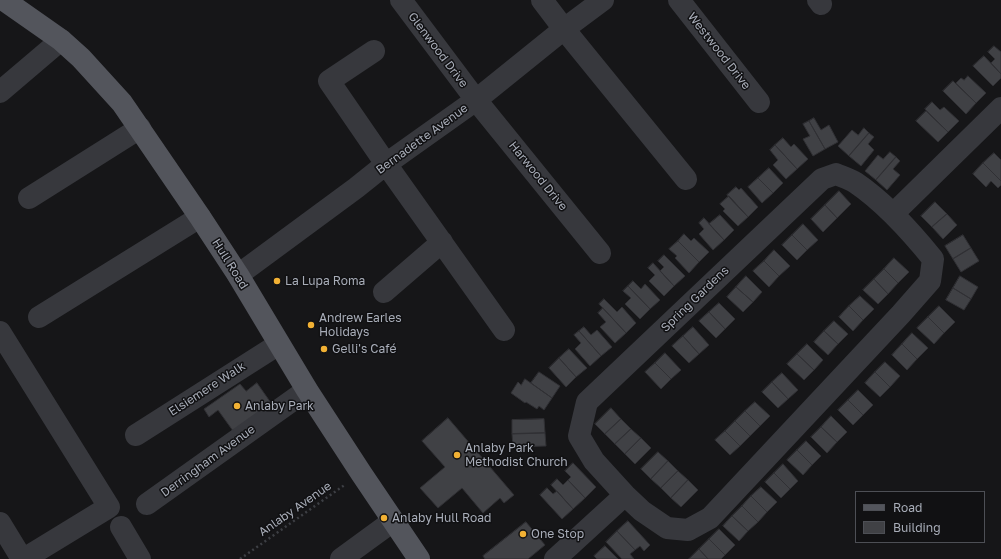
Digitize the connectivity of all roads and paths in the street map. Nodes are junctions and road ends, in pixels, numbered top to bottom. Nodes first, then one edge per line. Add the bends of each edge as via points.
1 (4, 0) edge
2 (400, 0) edge
3 (542, 0) edge
4 (603, 0) edge
5 (679, 0) edge
6 (564, 29) junction
7 (61, 40) junction
8 (374, 51) dead end
9 (0, 92) edge
10 (476, 100) junction
11 (759, 102) dead end
12 (1001, 108) edge
13 (140, 128) junction
14 (386, 164) junction
15 (686, 179) dead end
16 (29, 198) dead end
17 (893, 214) junction
18 (200, 217) junction
19 (442, 242) junction
20 (600, 253) dead end
21 (238, 276) junction
22 (384, 292) dead end
23 (39, 317) dead end
24 (504, 330) dead end
25 (0, 332) edge
26 (279, 344) junction
27 (307, 390) junction
28 (136, 434) dead end
29 (361, 473) junction
30 (625, 496) junction
31 (147, 504) dead end
32 (393, 521) junction
33 (0, 523) edge
34 (121, 527) dead end
35 (418, 558) edge
36 (23, 559) edge
37 (140, 559) edge
38 (240, 559) edge
39 (341, 559) edge
40 (556, 559) edge

1 - 7 main road, Hull Road
2 - 10 street, Glenwood Drive
3 - 6 street
4 - 6 street, Bernadette Avenue
5 - 11 street, Westwood Drive
6 - 10 street, Bernadette Avenue
6 - 15 street
7 - 9 street
7 - 13 main road, Hull Road via 122,103
8 - 14 street via 329,81
10 - 14 street, Bernadette Avenue
10 - 20 street, Harwood Drive
12 - 17 street
13 - 16 street
13 - 18 main road, Hull Road
14 - 19 street
14 - 21 street, Bernadette Avenue
17 - 30 street, Spring Gardens via 933,259 930,281 710,518 688,530 667,528
17 - 30 street, Spring Gardens via 855,182 836,174 822,179 587,402 579,436 594,461
18 - 21 main road, Hull Road
18 - 23 street
19 - 22 street
19 - 24 street
21 - 26 main road, Hull Road
25 - 36 street via 109,507
26 - 27 main road, Hull Road
26 - 28 street, Elsiemere Walk
27 - 29 main road, Hull Road
27 - 31 street, Derringham Avenue
29 - 32 main road, Hull Road
29 - 38 path, Anlaby Avenue
30 - 40 street
32 - 35 main road, Hull Road
32 - 39 street
33 - 36 street
34 - 37 street

